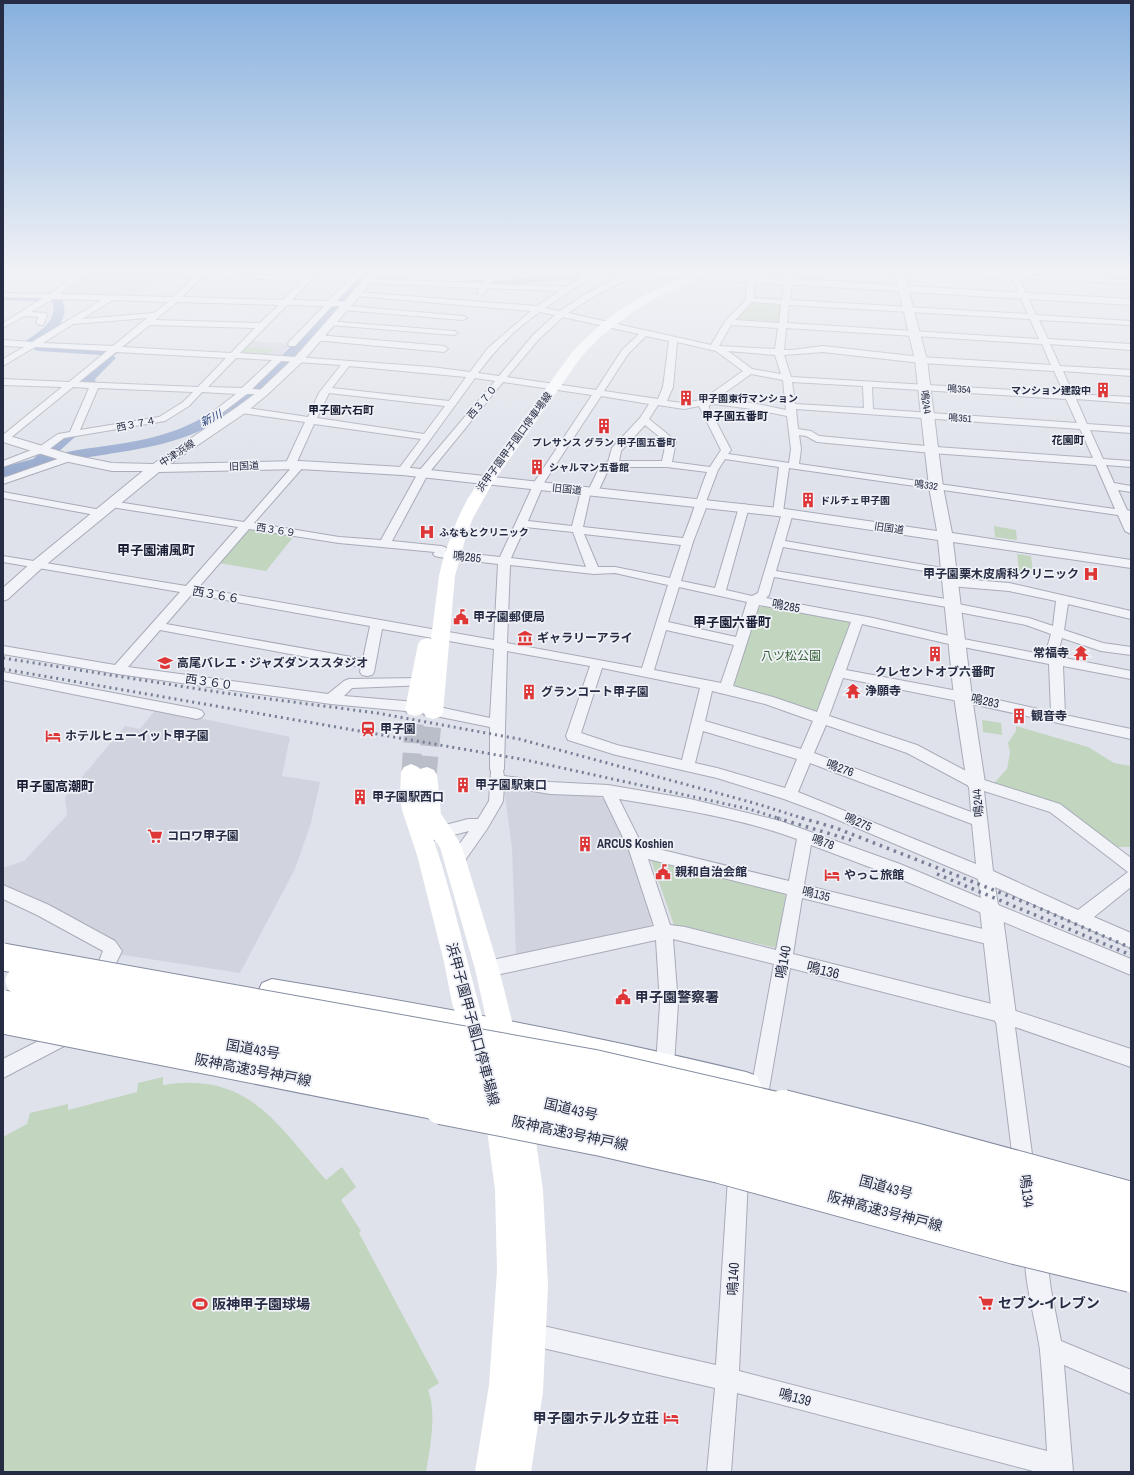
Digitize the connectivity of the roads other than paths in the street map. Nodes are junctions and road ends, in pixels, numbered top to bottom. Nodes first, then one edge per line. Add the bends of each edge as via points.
1 (42, 339) edge
2 (126, 339) edge
3 (249, 339) edge
4 (298, 339) edge
5 (316, 339) edge
6 (325, 339) edge
7 (394, 339) edge
8 (450, 339) edge
9 (503, 339) edge
10 (534, 339) edge
11 (590, 339) edge
12 (638, 339) edge
13 (673, 339) joint
14 (721, 339) edge
15 (780, 339) edge
16 (916, 339) edge
17 (1010, 339) edge
18 (1045, 341) junction
19 (3, 343) edge
20 (292, 344) dead end
21 (32, 345) junction
22 (1131, 347) edge
23 (114, 349) junction
24 (716, 349) junction
25 (443, 351) junction
26 (779, 352) junction
27 (233, 355) junction
28 (288, 358) junction
29 (921, 360) junction
30 (3, 362) edge
31 (347, 363) junction
32 (1057, 368) junction
33 (749, 371) junction
34 (1131, 373) edge
35 (473, 374) junction
36 (502, 378) junction
37 (787, 379) junction
38 (3, 382) edge
39 (72, 384) junction
40 (867, 384) junction
41 (95, 385) junction
42 (551, 385) junction
43 (924, 387) junction
44 (200, 390) junction
45 (326, 390) junction
46 (253, 391) junction
47 (597, 393) junction
48 (1070, 396) junction
49 (1131, 400) edge
50 (658, 402) junction
51 (704, 403) junction
52 (451, 404) junction
53 (241, 410) junction
54 (790, 410) junction
55 (869, 412) junction
56 (928, 416) junction
57 (211, 417) dead end
58 (312, 420) junction
59 (644, 420) junction
60 (1084, 426) junction
61 (1131, 430) edge
62 (794, 432) junction
63 (73, 435) junction
64 (426, 437) junction
65 (4, 438) edge
66 (932, 449) junction
67 (56, 454) junction
68 (722, 456) junction
69 (6, 460) edge
70 (1100, 461) junction
71 (613, 464) junction
72 (667, 464) junction
73 (1131, 464) edge
74 (295, 465) junction
75 (789, 466) junction
76 (154, 468) junction
77 (713, 470) junction
78 (402, 471) junction
79 (423, 473) junction
80 (481, 480) junction
81 (3, 481) edge
82 (538, 486) junction
83 (936, 486) junction
84 (1111, 486) junction
85 (1131, 488) edge
86 (589, 491) junction
87 (3, 495) edge
88 (14, 497) junction
89 (3, 501) edge
90 (111, 504) junction
91 (702, 504) junction
92 (744, 507) junction
93 (783, 512) junction
94 (101, 513) junction
95 (1127, 513) edge
96 (520, 523) junction
97 (245, 525) junction
98 (577, 529) junction
99 (1131, 532) edge
100 (945, 536) junction
101 (687, 542) junction
102 (780, 543) junction
103 (385, 544) junction
104 (444, 553) junction
105 (3, 559) edge
106 (504, 561) junction
107 (1131, 564) edge
108 (37, 565) junction
109 (594, 572) junction
110 (770, 574) junction
111 (949, 577) junction
112 (674, 582) junction
113 (189, 590) junction
114 (720, 592) junction
115 (3, 596) edge
116 (1062, 599) junction
117 (754, 600) junction
118 (952, 606) junction
119 (1131, 615) edge
120 (858, 619) junction
121 (377, 623) junction
122 (662, 625) junction
123 (158, 626) junction
124 (435, 633) junction
125 (1057, 633) junction
126 (741, 642) junction
127 (958, 642) junction
128 (501, 646) junction
129 (3, 650) edge
130 (1131, 651) edge
131 (1054, 660) junction
132 (597, 662) junction
133 (368, 664) junction
134 (118, 670) junction
135 (647, 672) junction
136 (838, 673) junction
137 (1131, 674) edge
138 (3, 676) edge
139 (421, 682) junction
140 (365, 683) junction
141 (706, 685) junction
142 (726, 689) junction
143 (963, 697) junction
144 (331, 700) junction
145 (416, 708) junction
146 (433, 711) junction
147 (197, 714) dead end
148 (1058, 718) junction
149 (821, 719) junction
150 (497, 724) junction
151 (698, 724) junction
152 (1131, 734) edge
153 (806, 756) junction
154 (687, 767) junction
155 (419, 774) tunnel mouth
156 (497, 775) junction
157 (976, 783) junction
158 (608, 791) junction
159 (790, 795) junction
160 (980, 821) junction
161 (482, 826) junction
162 (432, 835) junction
163 (805, 836) junction
164 (636, 850) junction
165 (455, 861) junction
166 (1131, 867) edge
167 (985, 875) junction
168 (1131, 878) edge
169 (796, 888) junction
170 (3, 892) edge
171 (991, 910) junction
172 (1080, 918) junction
173 (664, 931) junction
174 (995, 939) junction
175 (1131, 940) edge
176 (3, 946) edge
177 (3, 957) edge
178 (783, 960) junction
179 (106, 966) junction
180 (1131, 967) edge
181 (487, 969) junction
182 (6, 1002) edge
183 (1004, 1015) junction
184 (473, 1026) junction
185 (503, 1032) junction
186 (62, 1038) junction
187 (1131, 1058) edge
188 (665, 1065) junction
189 (3, 1069) edge
190 (753, 1087) junction
191 (510, 1128) junction
192 (1022, 1154) junction
193 (738, 1178) junction
194 (1131, 1183) edge
195 (1131, 1199) edge
196 (1131, 1226) edge
197 (1131, 1252) edge
198 (1036, 1260) junction
199 (1131, 1275) edge
200 (1131, 1288) edge
201 (530, 1334) junction
202 (1051, 1348) junction
203 (728, 1380) junction
204 (1131, 1382) edge
205 (1060, 1469) edge
206 (492, 1472) edge
207 (514, 1472) edge
208 (719, 1472) edge

1 - 21 street
2 - 23 street
3 - 27 street, 西３７４
4 - 20 street
5 - 28 street, 中津浜線
6 - 25 street
7 - 25 street
8 - 25 street
9 - 35 street
10 - 36 street, 西３７０
11 - 42 main road, 浜甲子園甲子園口停車場線
12 - 47 street via 625,352
13 - 24 street
13 - 50 street via 668,387
14 - 24 street
15 - 26 street
16 - 29 street, 鳴244
17 - 18 street
18 - 22 street
18 - 32 street
19 - 21 street
21 - 23 street
21 - 30 street
23 - 27 street
23 - 39 street
24 - 26 street
24 - 33 street, 鳴354
25 - 31 street
25 - 35 street, 鳴351
26 - 29 street via 823,349
26 - 37 street
27 - 28 street
27 - 44 street, 西３７４
28 - 31 street
28 - 46 street, 中津浜線
28 - 46 street
29 - 32 street
29 - 43 street, 鳴244
31 - 45 street
32 - 34 street
32 - 48 street
33 - 37 street, 鳴354
33 - 51 street
35 - 36 street, 鳴351
35 - 52 street
36 - 42 street, 鳴351
36 - 79 street, 西３７０
37 - 40 street, 鳴354
37 - 54 street
38 - 39 street
39 - 41 street
39 - 65 street
40 - 43 street, 鳴354
40 - 55 street
41 - 44 street
41 - 63 street
42 - 47 street, 鳴351
42 - 80 main road, 浜甲子園甲子園口停車場線
43 - 48 street, 鳴354
43 - 56 street, 鳴244
44 - 46 street
44 - 63 street, 西３７４ via 186,404 162,419
45 - 52 street
45 - 58 street
46 - 53 street, 中津浜線
46 - 57 street
47 - 50 street, 鳴351
47 - 82 street
48 - 49 street, 鳴354
48 - 60 street
50 - 51 street, 鳴351 via 684,406
50 - 59 street
51 - 54 street, 鳴351 via 714,401
51 - 68 street via 704,408 726,450
52 - 64 street
53 - 58 street
53 - 76 street, 中津浜線
54 - 55 street, 鳴351
54 - 62 street
55 - 56 street, 鳴351
56 - 60 street, 鳴351
56 - 66 street, 鳴244
58 - 64 street
58 - 74 street
59 - 71 street via 616,450
59 - 72 street via 671,441
60 - 61 street, 鳴351
60 - 70 street
62 - 66 street via 808,433 817,439
62 - 75 street via 796,449
63 - 67 street, 西３７４ via 61,436
64 - 78 street
65 - 67 street, 旧国道
66 - 70 street
66 - 83 street, 鳴244
67 - 69 street
67 - 76 street, 旧国道 via 112,467
67 - 81 street
68 - 75 street, 鳴332
68 - 77 street
70 - 73 street
70 - 84 street
71 - 72 street
71 - 86 street via 605,466
72 - 77 street
74 - 76 street, 旧国道
74 - 78 street, 旧国道
74 - 97 street
75 - 83 street, 鳴332
75 - 93 street
76 - 90 street, 中津浜線
77 - 91 street
78 - 79 street, 旧国道
79 - 80 street, 旧国道
79 - 103 street, 西３７０
80 - 82 street, 旧国道
80 - 104 main road, 浜甲子園甲子園口停車場線
82 - 86 street, 旧国道
82 - 96 street
83 - 95 street, 鳴332
83 - 100 street, 鳴244
84 - 85 street
84 - 95 street
86 - 91 street, 旧国道
86 - 98 street
87 - 88 street
88 - 89 street
88 - 94 street
90 - 94 street, 中津浜線
90 - 97 street, 西３６９
91 - 92 street, 旧国道
91 - 101 street
92 - 93 street, 旧国道
92 - 114 street
93 - 100 street, 旧国道
93 - 102 street
94 - 108 street, 中津浜線
95 - 99 street
96 - 98 street
96 - 106 street
97 - 103 street, 西３６９ via 339,540
97 - 113 street
98 - 101 street
98 - 109 street
100 - 107 street, 旧国道
100 - 111 street, 鳴244
101 - 112 street
102 - 110 street
102 - 111 street
103 - 104 street, 西３６９
104 - 106 street, 鳴285
104 - 124 main road, 浜甲子園甲子園口停車場線 via 447,576
105 - 108 street, 西３６６
106 - 109 street, 鳴285
106 - 128 street
108 - 113 street, 西３６６
108 - 115 street, 中津浜線
109 - 112 street, 鳴285 via 615,570
110 - 117 street via 763,595
110 - 118 street
111 - 116 street via 1009,586
111 - 118 street, 鳴244
112 - 114 street, 鳴285
112 - 122 street
113 - 121 street, 西３６６
113 - 123 street
114 - 117 street, 鳴285
116 - 119 street
116 - 125 street
117 - 120 street, 鳴285
117 - 126 street
118 - 125 street via 1029,622
118 - 127 street, 鳴244
120 - 127 street, 鳴285
120 - 136 street
121 - 124 street, 西３６６
121 - 133 street
122 - 126 street
122 - 135 street
123 - 133 street
123 - 134 street
124 - 128 street, 西３６６
124 - 139 main road, 浜甲子園甲子園口停車場線
124 - 146 main road, 浜甲子園甲子園口停車場線
125 - 130 street via 1101,647
125 - 131 street via 1052,652
126 - 142 street
127 - 131 street, 鳴285
127 - 143 street, 鳴244
128 - 132 street, 西３６６
128 - 150 street
129 - 134 street, 西３６０
131 - 137 street, 鳴285
131 - 148 street
132 - 135 street, 西３６６
132 - 154 street, 鳴275 via 573,736 616,750
133 - 140 street
134 - 144 street, 西３６０
135 - 141 street, 西３６６
136 - 143 street, 鳴283
136 - 149 street
138 - 147 street
139 - 140 street
139 - 145 main road, 浜甲子園甲子園口停車場線
140 - 144 street via 349,684
141 - 142 street, 西３６６
141 - 151 street
142 - 149 street, 西３６６ via 768,700
143 - 148 street, 鳴283
143 - 157 street, 鳴244
144 - 145 street, 西３６０
145 - 146 street
146 - 150 street
148 - 152 street, 鳴283
149 - 153 street
149 - 157 street, 西３６６ via 912,749
150 - 156 street
151 - 153 street, 鳴276
151 - 154 street
153 - 159 street
153 - 160 street, 鳴276
154 - 159 street, 鳴275 via 717,773
155 - 162 main road, 浜甲子園甲子園口停車場線 via 411,797
156 - 158 street, 鳴78 via 511,781 550,788
156 - 161 street via 496,801
157 - 160 street, 鳴244
157 - 166 street, 西３６６ via 1055,808
158 - 163 street, 鳴78 via 690,805 780,827
158 - 164 street
159 - 167 street, 鳴275
160 - 167 street, 鳴244
161 - 162 street via 468,825
161 - 165 street
162 - 165 main road, 浜甲子園甲子園口停車場線 via 448,840
162 - 184 main road, 浜甲子園甲子園口停車場線 via 428,855
163 - 169 street, 鳴140
163 - 171 street, 鳴78 via 894,869
164 - 169 street, 鳴135
164 - 173 street
165 - 181 main road, 浜甲子園甲子園口停車場線
167 - 171 street, 鳴244
167 - 172 street, 鳴275
168 - 172 street
169 - 174 street, 鳴135
169 - 178 street, 鳴140
170 - 179 street via 43,910 108,946 113,951
171 - 174 street, 鳴134
171 - 180 street, 鳴78
172 - 175 street, 鳴275
173 - 178 street, 鳴136
173 - 181 street, 鳴136
173 - 188 street via 669,1004
174 - 183 street, 鳴134
176 - 179 highway
177 - 195 highway, bridge via 592,1063 752,1099
178 - 183 street, 鳴136
178 - 190 street, 鳴140
179 - 184 highway
179 - 186 street
181 - 185 main road, 浜甲子園甲子園口停車場線
182 - 186 highway
182 - 196 highway, 国道43号, bridge via 482,1066 641,1098 761,1126
182 - 197 highway, 国道43号, bridge via 491,1091 759,1153
182 - 199 highway, 阪神高速3号神戸線, bridge via 720,1166 1015,1247
183 - 187 street, 鳴136
183 - 192 street, 鳴134
184 - 185 highway
184 - 191 main road, 浜甲子園甲子園口停車場線
185 - 188 highway
185 - 191 main road, 浜甲子園甲子園口停車場線
186 - 189 street
186 - 191 highway via 180,1058
188 - 190 highway
190 - 192 highway
190 - 193 street, 鳴140
191 - 193 highway
191 - 201 main road, 浜甲子園甲子園口停車場線 via 528,1190 532,1285
191 - 206 main road, 浜甲子園甲子園口停車場線 via 512,1284 506,1386
192 - 194 highway
192 - 198 street, 鳴134
193 - 198 highway
193 - 203 street, 鳴140
198 - 200 highway
198 - 202 street, 鳴134
201 - 203 street, 鳴139
201 - 207 main road, 浜甲子園甲子園口停車場線 via 526,1392
202 - 204 street
202 - 205 street, 鳴134
203 - 205 street, 鳴139
203 - 208 street, 鳴140

